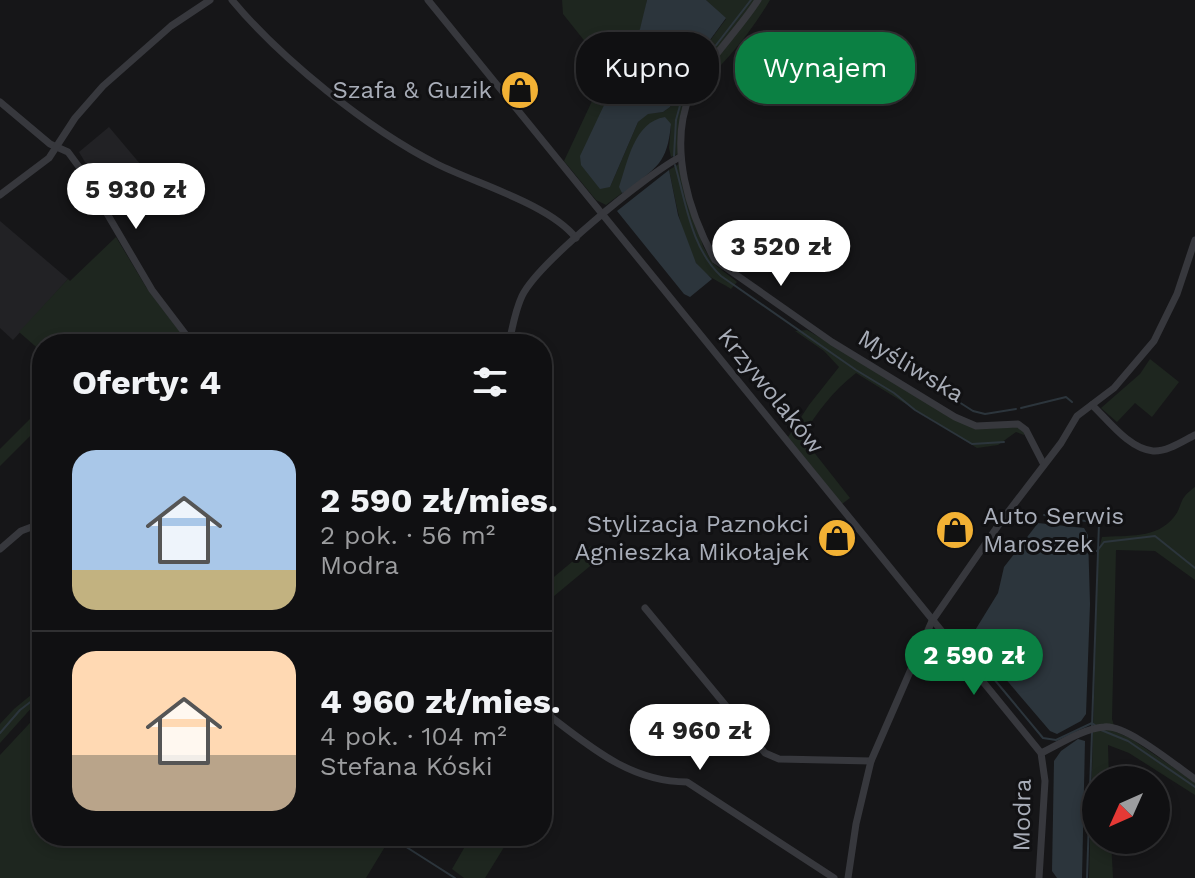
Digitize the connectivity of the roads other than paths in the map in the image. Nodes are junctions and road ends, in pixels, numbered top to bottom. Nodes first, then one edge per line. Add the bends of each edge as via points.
1 (210, 0) edge
2 (232, 0) edge
3 (428, 0) edge
4 (758, 0) edge
5 (0, 102) edge
6 (57, 147) junction
7 (680, 157) junction
8 (0, 195) edge
9 (602, 216) junction
10 (576, 238) junction
11 (1195, 240) edge
12 (185, 334) edge
13 (512, 334) edge
14 (1092, 405) junction
15 (1195, 435) edge
16 (1043, 463) junction
17 (32, 527) edge
18 (0, 549) edge
19 (645, 608) dead end
20 (932, 621) junction
21 (552, 718) edge
22 (1041, 753) junction
23 (871, 761) junction
24 (1195, 779) edge
25 (834, 878) edge
26 (848, 878) edge
27 (1039, 878) edge

1 - 6 street via 171,26 103,86
2 - 10 street via 275,47 359,116 434,163 555,217
3 - 9 street, Krzywolaków
4 - 7 street, Myśliwska via 690,95
5 - 6 street
6 - 8 street
6 - 12 street via 68,152 82,171 152,290
7 - 9 street
7 - 16 street, Myśliwska via 689,197 715,260 832,342 955,417 976,426 1018,424
9 - 10 street
9 - 20 street, Krzywolaków
10 - 13 street via 535,276 523,295
11 - 14 street via 1154,341
14 - 15 street via 1125,437 1154,451
14 - 16 street via 1077,416
16 - 20 street
17 - 18 street
19 - 23 street via 765,753 779,759
20 - 22 street, Modra
20 - 23 street
21 - 25 street via 639,775 687,782
22 - 24 street, Modra via 1108,726
22 - 27 street, Modra via 1045,781
23 - 26 street

